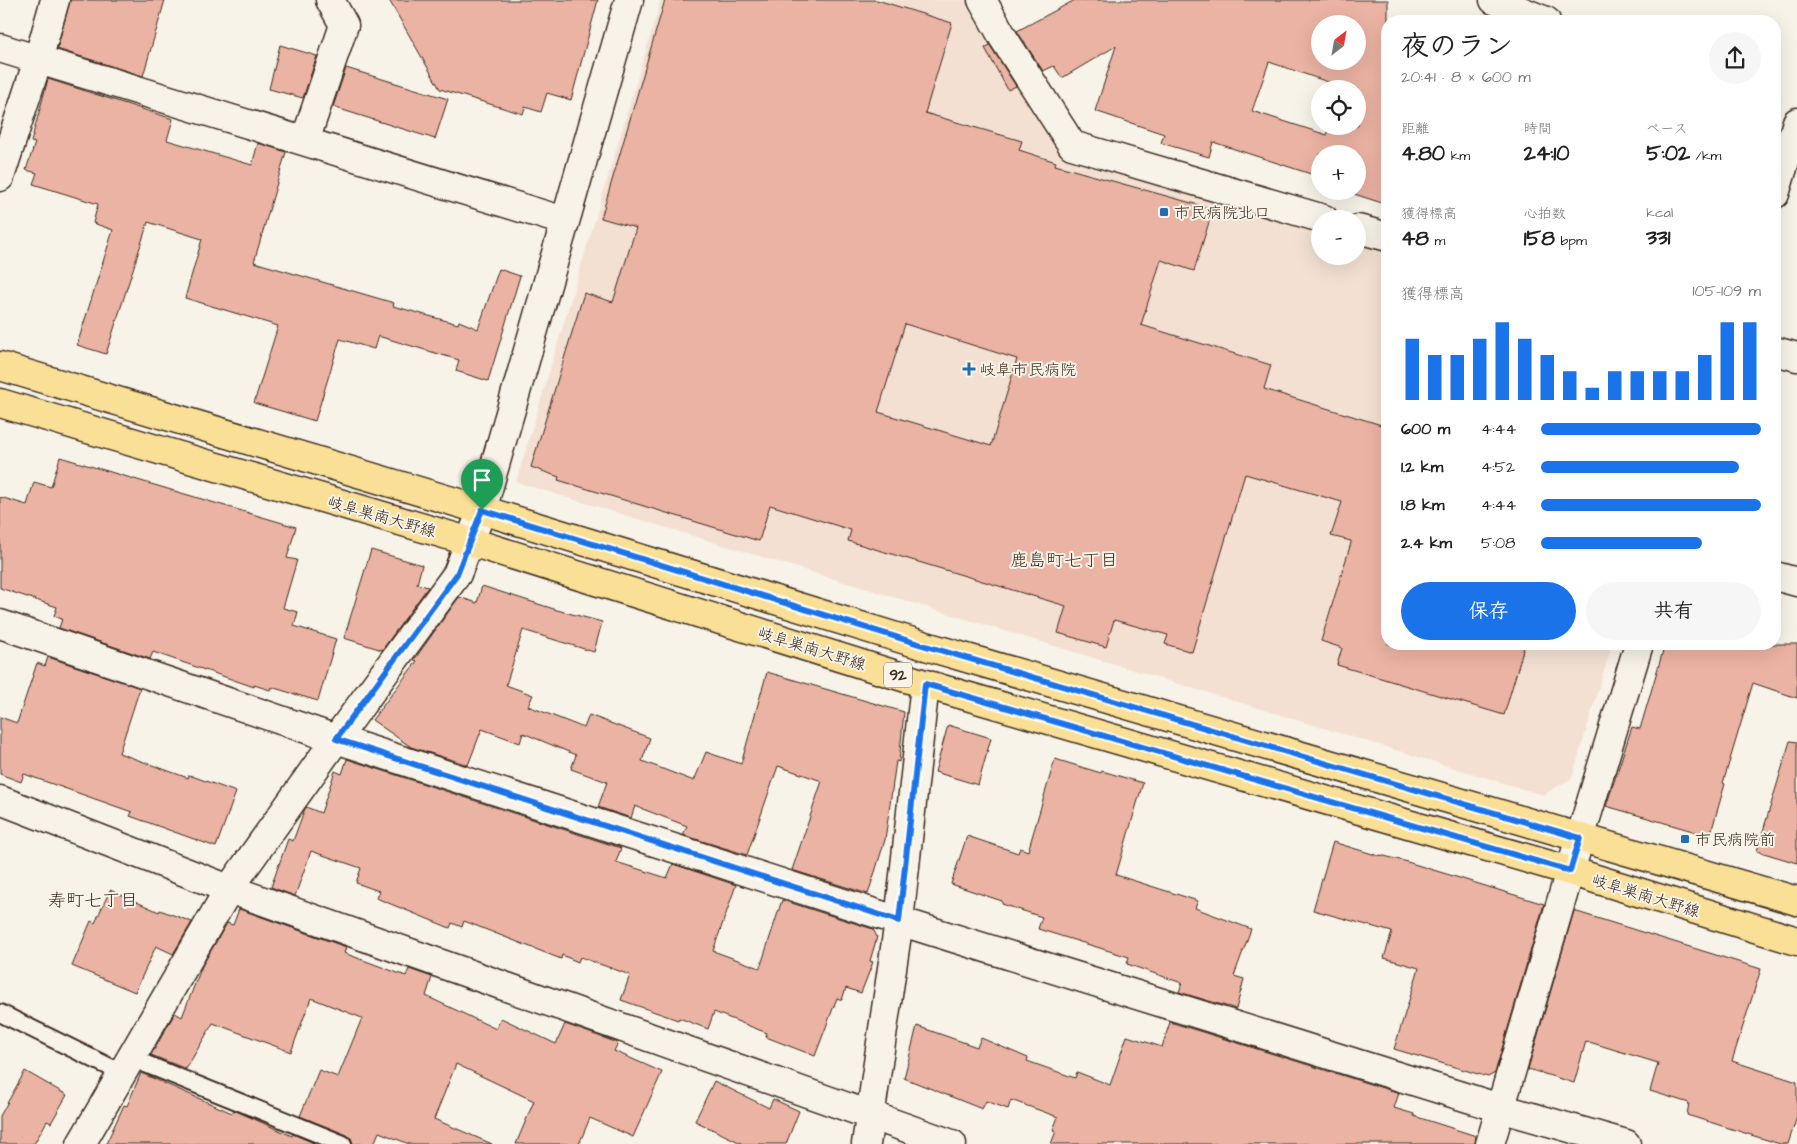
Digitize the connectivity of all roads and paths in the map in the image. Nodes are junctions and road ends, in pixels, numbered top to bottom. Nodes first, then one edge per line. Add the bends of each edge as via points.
1 (55, 0) edge
2 (330, 0) edge
3 (629, 0) edge
4 (982, 0) edge
5 (1494, 0) edge
6 (1531, 15) edge
7 (0, 48) edge
8 (38, 60) junction
9 (1791, 121) edge
10 (305, 141) junction
11 (1781, 167) edge
12 (0, 177) edge
13 (1311, 215) edge
14 (564, 221) junction
15 (1366, 231) edge
16 (1381, 235) edge
17 (1781, 353) edge
18 (1797, 357) edge
19 (0, 366) edge
20 (0, 404) edge
21 (482, 510) junction
22 (470, 542) junction
23 (1781, 578) edge
24 (1797, 582) edge
25 (0, 624) edge
26 (1637, 650) edge
27 (925, 684) junction
28 (336, 739) junction
29 (0, 800) edge
30 (1580, 838) junction
31 (1570, 871) junction
32 (229, 889) junction
33 (1797, 901) edge
34 (899, 921) junction
35 (1797, 941) edge
36 (0, 1013) edge
37 (126, 1066) junction
38 (1500, 1108) junction
39 (871, 1116) junction
40 (81, 1144) edge
41 (343, 1144) edge
42 (866, 1144) edge
43 (952, 1144) edge
44 (1490, 1144) edge
45 (1626, 1144) edge

1 - 8 street
2 - 10 street via 344,25
3 - 14 street
4 - 13 street via 1072,145
5 - 6 street
7 - 8 street
8 - 10 street
8 - 12 street
9 - 11 street
10 - 14 street
14 - 21 street
15 - 16 street
17 - 18 street
19 - 21 main road, 岐阜巣南大野線 / 92
20 - 22 main road, 岐阜巣南大野線 / 92
21 - 22 street
21 - 30 main road, 岐阜巣南大野線 / 92 via 919,644
22 - 27 main road, 岐阜巣南大野線 / 92
22 - 28 street via 457,574
23 - 24 street
25 - 28 street
26 - 30 street
27 - 31 main road, 岐阜巣南大野線 / 92
27 - 34 street
28 - 32 street
28 - 34 street
29 - 32 street
30 - 31 street
30 - 33 main road, 岐阜巣南大野線 / 92
31 - 35 main road, 岐阜巣南大野線 / 92
31 - 38 street
32 - 37 street
32 - 39 street
34 - 38 street
34 - 39 street
36 - 37 lane
37 - 40 street
37 - 41 lane
38 - 44 street
38 - 45 street
39 - 42 street
39 - 43 street

